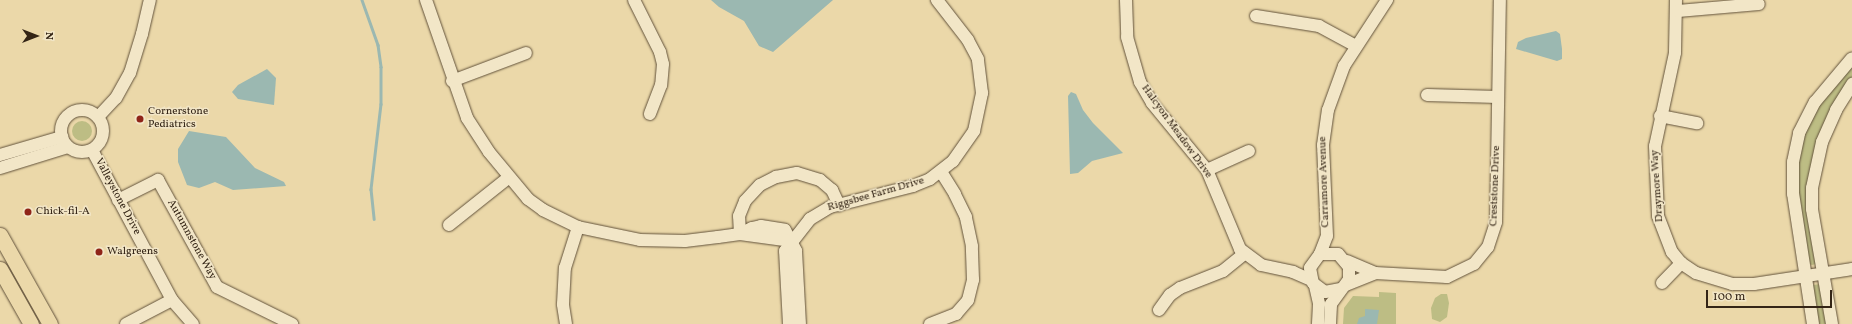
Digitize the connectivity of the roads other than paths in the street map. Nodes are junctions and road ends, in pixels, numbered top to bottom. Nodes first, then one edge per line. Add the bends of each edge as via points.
1 (150, 0) edge
2 (426, 0) edge
3 (634, 0) edge
4 (937, 0) edge
5 (1126, 0) edge
6 (1387, 0) edge
7 (1500, 0) edge
8 (1759, 4) dead end
9 (1677, 5) edge
10 (1256, 16) dead end
11 (1356, 46) junction
12 (526, 54) dead end
13 (1852, 58) edge
14 (452, 80) junction
15 (1852, 84) edge
16 (1427, 95) dead end
17 (1498, 97) junction
18 (650, 114) dead end
19 (1660, 116) junction
20 (98, 117) junction
21 (1697, 123) dead end
22 (65, 142) junction
23 (92, 150) junction
24 (1249, 151) dead end
25 (0, 155) edge
26 (0, 168) edge
27 (1207, 170) junction
28 (941, 172) junction
29 (508, 178) junction
30 (118, 200) junction
31 (839, 205) junction
32 (449, 225) dead end
33 (578, 227) junction
34 (740, 234) junction
35 (0, 235) edge
36 (1327, 236) junction
37 (792, 241) junction
38 (1244, 254) junction
39 (1316, 258) junction
40 (1342, 258) junction
41 (1681, 263) junction
42 (0, 269) edge
43 (1852, 269) edge
44 (1293, 272) junction
45 (1375, 273) junction
46 (1823, 274) junction
47 (1806, 277) junction
48 (1313, 283) junction
49 (1662, 283) dead end
50 (1343, 287) junction
51 (172, 300) junction
52 (1159, 310) dead end
53 (31, 324) edge
54 (50, 324) edge
55 (126, 324) edge
56 (193, 324) edge
57 (292, 324) edge
58 (566, 324) edge
59 (789, 324) edge
60 (800, 324) edge
61 (930, 324) edge
62 (1318, 324) edge
63 (1330, 324) edge
64 (1813, 324) edge
65 (1832, 324) edge

1 - 20 street via 130,73 116,98
2 - 14 street
3 - 18 street via 660,52 662,64 661,85
4 - 28 street, Riggsbee Farm Drive via 973,49 980,69 982,88 982,104 974,131 962,151
5 - 27 street, Halcyon Meadow Drive via 1127,37 1140,82 1152,103
6 - 11 street, Carramore Avenue
7 - 17 street, Creststone Drive
8 - 9 street
9 - 19 street, Draymore Way via 1675,53
10 - 11 street via 1319,26
11 - 36 street, Carramore Avenue via 1336,83 1325,125 1323,162
12 - 14 street
13 - 47 street via 1815,102 1803,123 1795,151 1793,194
14 - 29 street via 473,129
15 - 46 street via 1829,124 1813,175 1812,209
16 - 17 street
17 - 45 street, Creststone Drive via 1496,222 1488,247 1474,264 1447,277
19 - 21 street
19 - 41 street, Draymore Way via 1655,146 1658,216 1665,240
20 - 22 street via 83,109 72,112 64,120
20 - 23 street via 103,135
22 - 23 street via 80,152
22 - 25 street
22 - 26 street
23 - 30 street, Valleystone Drive
24 - 27 street
27 - 38 street, Halcyon Meadow Drive via 1233,234
28 - 31 street, Riggsbee Farm Drive via 913,186
28 - 61 street via 966,217 972,246 973,280 968,300 956,314
29 - 32 street
29 - 33 street via 528,199 543,210
30 - 51 street, Valleystone Drive
30 - 57 street, Autumnstone Way via 158,180 217,287
31 - 34 street via 832,190 820,180 797,173 776,178 760,185 745,201 739,216
31 - 37 street, Riggsbee Farm Drive via 810,219
33 - 34 street via 623,238 658,241 685,241
33 - 58 street via 565,268 563,304
34 - 37 street
35 - 54 main road
36 - 39 street, Carramore Avenue
36 - 40 street, Carramore Avenue
37 - 59 street, Riggsbee Farm Drive via 785,251
37 - 60 street via 796,251
38 - 44 street, Halcyon Meadow Drive via 1261,265
38 - 52 street via 1223,271 1180,288 1170,295
39 - 40 street
39 - 44 street
39 - 48 street, Carramore Avenue
40 - 45 street, Creststone Drive
40 - 50 street, Carramore Avenue via 1350,273
41 - 47 street, Draymore Way via 1710,280 1732,284 1754,284
41 - 49 street
42 - 53 main road
43 - 46 street, Draymore Way
44 - 48 street, Halcyon Meadow Drive
45 - 50 street, Creststone Drive
46 - 47 street, Draymore Way
46 - 65 street
47 - 64 street
48 - 50 street via 1330,293
48 - 62 street, Carramore Avenue via 1318,304
50 - 63 street, Carramore Avenue via 1331,304
51 - 55 street
51 - 56 street, Valleystone Drive

